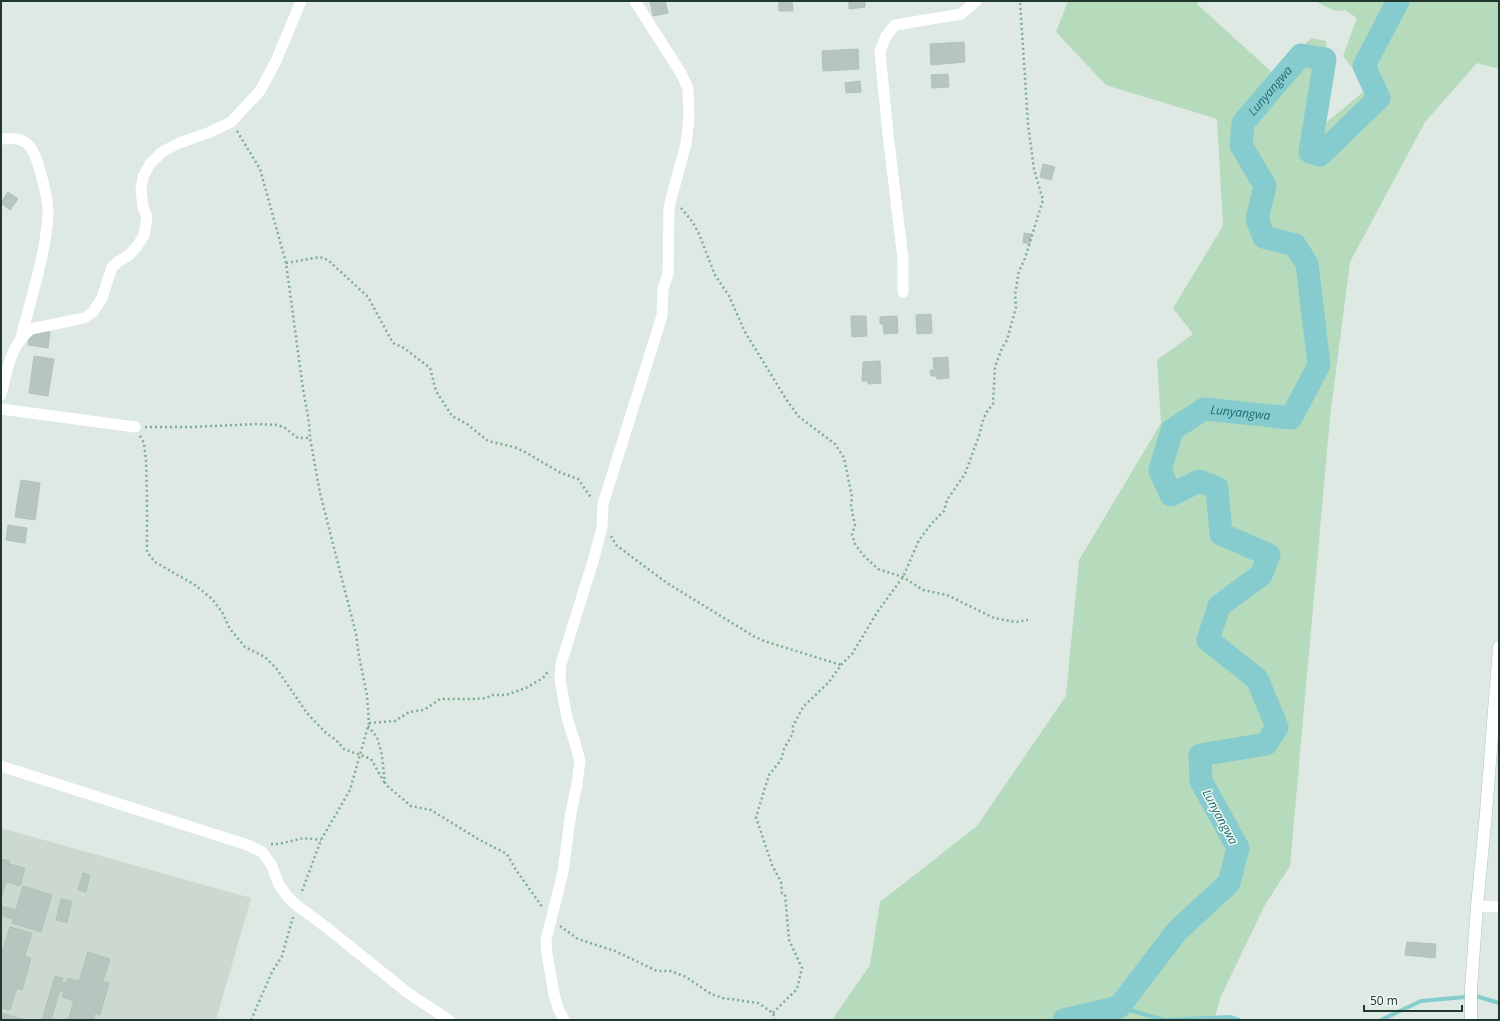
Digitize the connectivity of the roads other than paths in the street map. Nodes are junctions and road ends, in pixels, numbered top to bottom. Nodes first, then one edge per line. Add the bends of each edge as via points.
1 (301, 1) edge
2 (635, 1) edge
3 (976, 1) edge
4 (1, 139) edge
5 (903, 292) dead end
6 (20, 340) junction
7 (1, 395) edge
8 (1, 409) edge
9 (135, 427) road end
10 (1499, 647) edge
11 (1, 766) edge
12 (1477, 906) junction
13 (1499, 907) edge
14 (449, 1020) edge
15 (564, 1020) edge
16 (1471, 1020) edge

1 - 6 street via 276,61 260,91 231,122 162,152 150,164 143,177 141,190 147,217 144,235 129,255 112,267 102,298 93,312 84,318 31,329
2 - 15 street via 681,73 688,89 689,118 686,144 670,207 668,274 662,316 603,504 602,527 594,558 561,664 560,679 567,718 580,761 563,872 546,940 554,994
3 - 5 street via 961,14 895,25 886,36 880,52 904,259
4 - 6 street via 22,139 32,148 43,180 48,214 42,254
6 - 7 street via 10,357
8 - 9 street
10 - 12 street
11 - 14 street via 248,845 262,852 271,864 279,885 296,905 408,993
12 - 13 street
12 - 16 street

